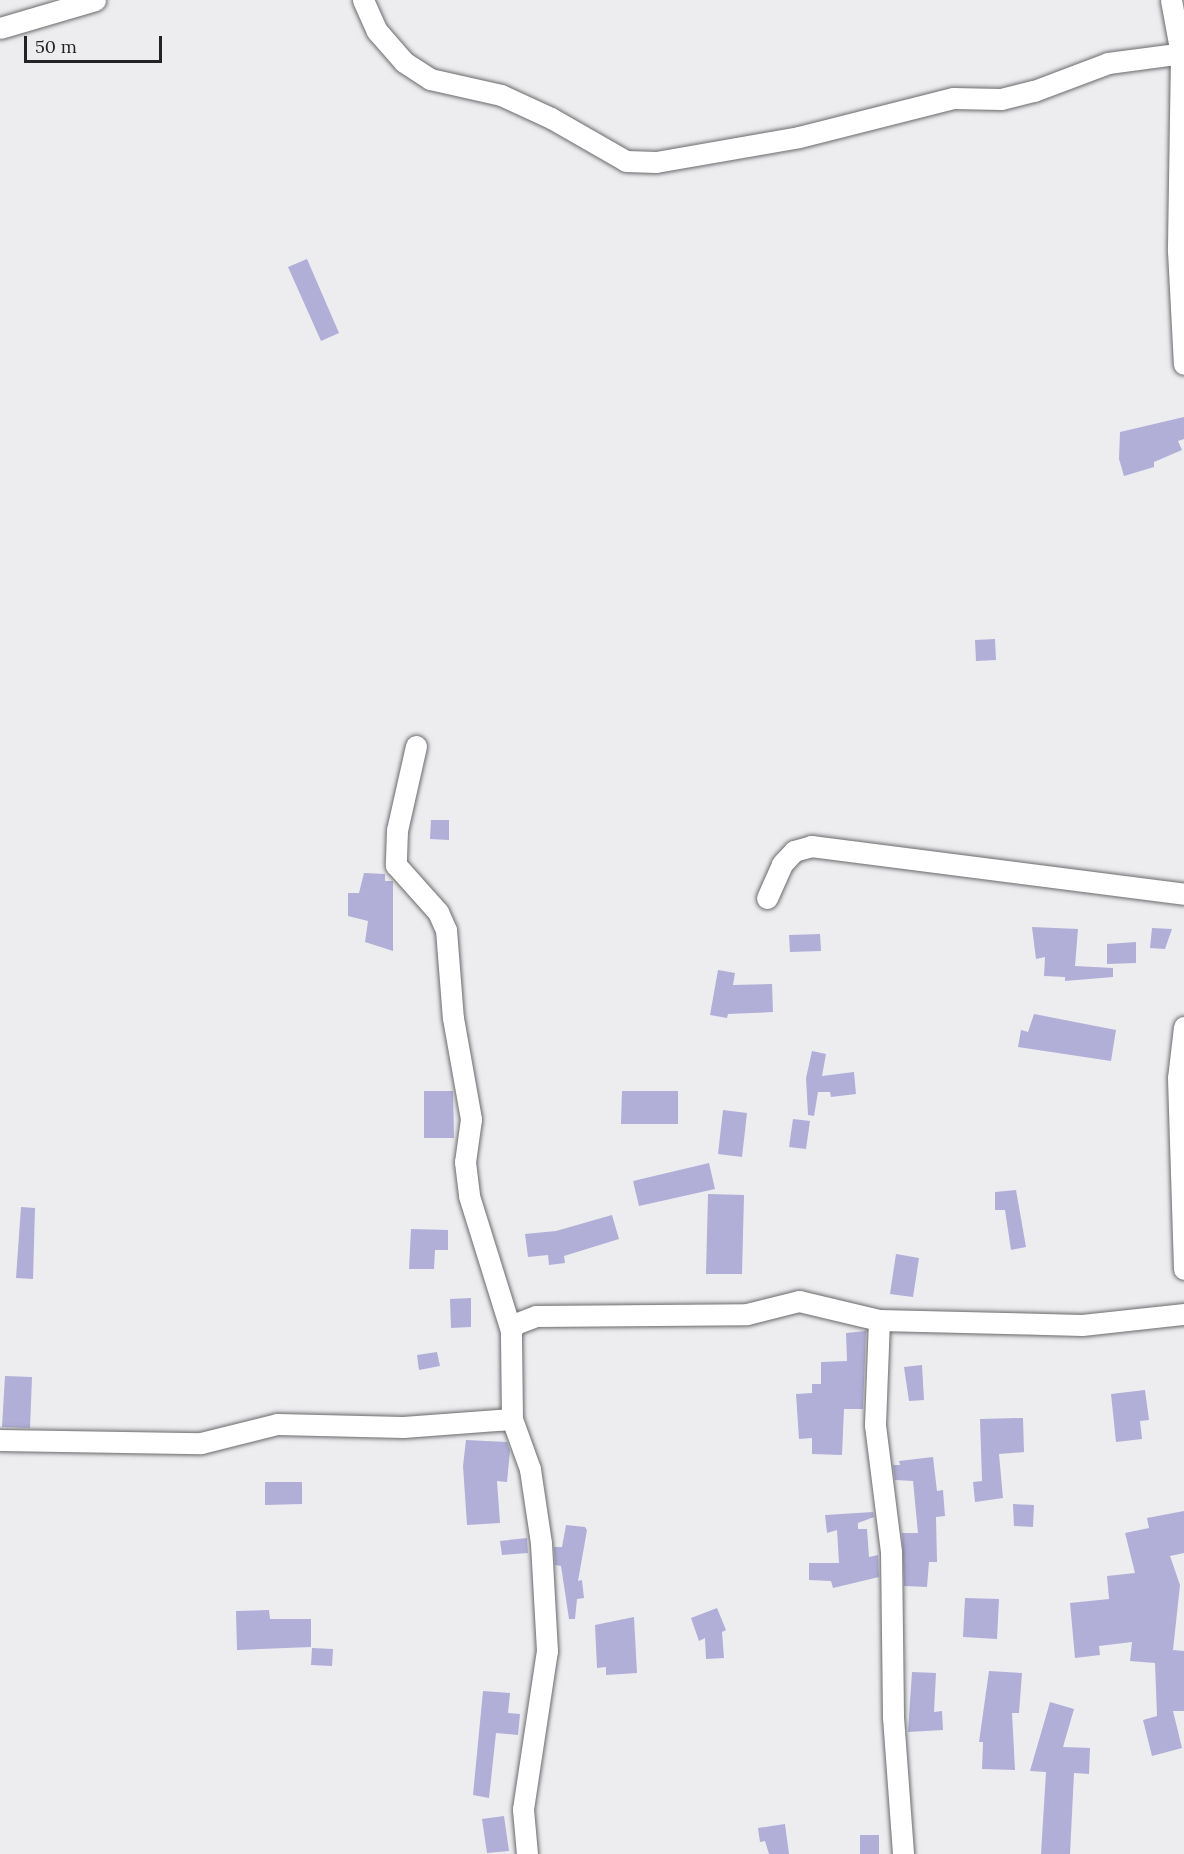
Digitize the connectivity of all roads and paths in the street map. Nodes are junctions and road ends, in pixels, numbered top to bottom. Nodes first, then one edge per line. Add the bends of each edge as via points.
1 (94, 0) edge
2 (363, 0) edge
3 (1171, 0) edge
4 (0, 28) edge
5 (1183, 53) edge
6 (1184, 364) edge
7 (416, 746) dead end
8 (1184, 894) edge
9 (767, 898) dead end
10 (1184, 1027) edge
11 (1181, 1080) edge
12 (1184, 1269) edge
13 (1184, 1314) edge
14 (879, 1320) junction
15 (511, 1330) junction
16 (512, 1419) junction
17 (0, 1440) edge
18 (527, 1854) edge
19 (903, 1854) edge

1 - 4 street
2 - 5 street via 376,31 404,62 430,79 501,95 551,118 626,161 656,162 799,137 954,98 1001,99 1108,63
3 - 5 street
5 - 6 street via 1178,251
7 - 15 street via 397,830 396,865 438,912 446,930 453,1018 471,1119 465,1162 469,1196
8 - 9 street via 811,846 794,851 782,864
10 - 11 street
11 - 12 street
13 - 14 street via 1082,1324
14 - 15 street via 799,1301 747,1314 536,1316 521,1319
14 - 19 street via 875,1425 891,1551 892,1717
15 - 16 street
16 - 17 street via 404,1427 277,1424 201,1443
16 - 18 street via 530,1469 541,1543 547,1651 523,1809

